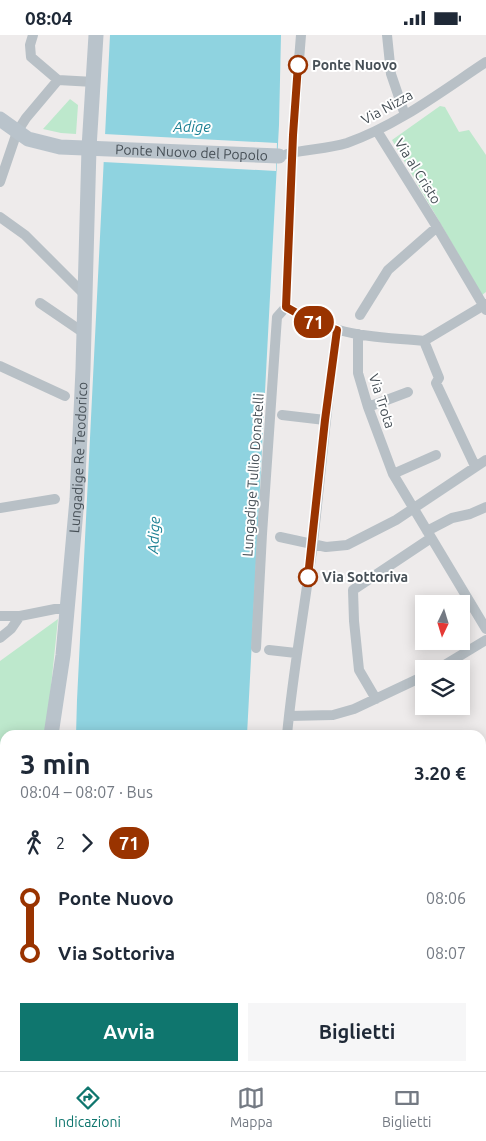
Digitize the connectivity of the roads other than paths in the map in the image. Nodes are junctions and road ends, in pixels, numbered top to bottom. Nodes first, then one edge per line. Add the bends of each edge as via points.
1 (33, 35) edge
2 (96, 35) edge
3 (301, 35) edge
4 (387, 35) edge
5 (486, 63) edge
6 (58, 80) junction
7 (94, 82) junction
8 (405, 115) junction
9 (0, 119) edge
10 (377, 131) junction
11 (17, 132) junction
12 (60, 147) junction
13 (102, 148) junction
14 (286, 155) junction
15 (88, 181) junction
16 (0, 182) edge
17 (0, 217) edge
18 (437, 227) junction
19 (86, 295) junction
20 (40, 303) dead end
21 (485, 306) edge
22 (286, 307) junction
23 (360, 315) dead end
24 (337, 330) junction
25 (84, 333) junction
26 (358, 334) junction
27 (424, 341) junction
28 (0, 366) edge
29 (408, 392) dead end
30 (65, 396) dead end
31 (368, 407) junction
32 (282, 415) dead end
33 (325, 420) junction
34 (436, 455) dead end
35 (486, 460) edge
36 (475, 466) junction
37 (393, 474) junction
38 (55, 499) dead end
39 (486, 507) edge
40 (0, 508) edge
41 (414, 508) junction
42 (429, 535) junction
43 (280, 537) dead end
44 (312, 543) junction
45 (67, 609) junction
46 (0, 615) edge
47 (20, 616) junction
48 (486, 629) edge
49 (0, 638) edge
50 (486, 640) edge
51 (256, 648) dead end
52 (269, 650) dead end
53 (296, 653) junction
54 (453, 660) edge
55 (415, 680) edge
56 (376, 699) junction
57 (289, 716) junction
58 (52, 730) edge
59 (288, 730) edge

1 - 6 street via 29,51 31,57
2 - 7 street
3 - 14 street
4 - 8 street via 391,73
5 - 8 street, Via Nizza
6 - 7 street
6 - 11 street
7 - 13 street
8 - 10 street, Via Nizza
9 - 11 street
10 - 14 street, Via Nizza via 346,143
10 - 18 street, Via al Cristo
11 - 12 street via 28,139
11 - 16 street
12 - 13 street, Ponte Nuovo del Popolo
12 - 15 street via 76,156
13 - 14 street, Ponte Nuovo del Popolo
13 - 15 street, Lungadige Re Teodorico
13 - 15 street, Lungadige Re Teodorico via 106,151 92,164
14 - 22 street
15 - 19 street, Lungadige Re Teodorico
17 - 19 street via 25,235
18 - 21 street, Via al Cristo
18 - 23 street via 388,270
19 - 25 street, Lungadige Re Teodorico
20 - 25 street
21 - 27 street
22 - 24 street
22 - 51 street, Lungadige Tullio Donatelli via 277,317
24 - 26 street
24 - 33 street
25 - 45 street, Lungadige Re Teodorico via 78,499
26 - 27 street
26 - 31 street, Via Trota via 358,373
27 - 36 street via 438,378 436,383
28 - 30 street
29 - 31 street
31 - 37 street, Via Trota
32 - 33 street
33 - 44 street
34 - 37 street
35 - 36 street
36 - 41 street
37 - 41 street, Via Trota
38 - 40 street
39 - 42 street via 452,518
41 - 42 street, Via Trota
41 - 44 street via 348,545 326,547
42 - 48 street, Via Trota
42 - 56 street via 353,590 359,670
43 - 44 street
44 - 53 street
45 - 47 street
45 - 58 street, Lungadige Re Teodorico
46 - 47 street
47 - 49 street
50 - 54 street
52 - 53 street
53 - 57 street
55 - 56 street
56 - 57 street via 333,715
57 - 59 street

